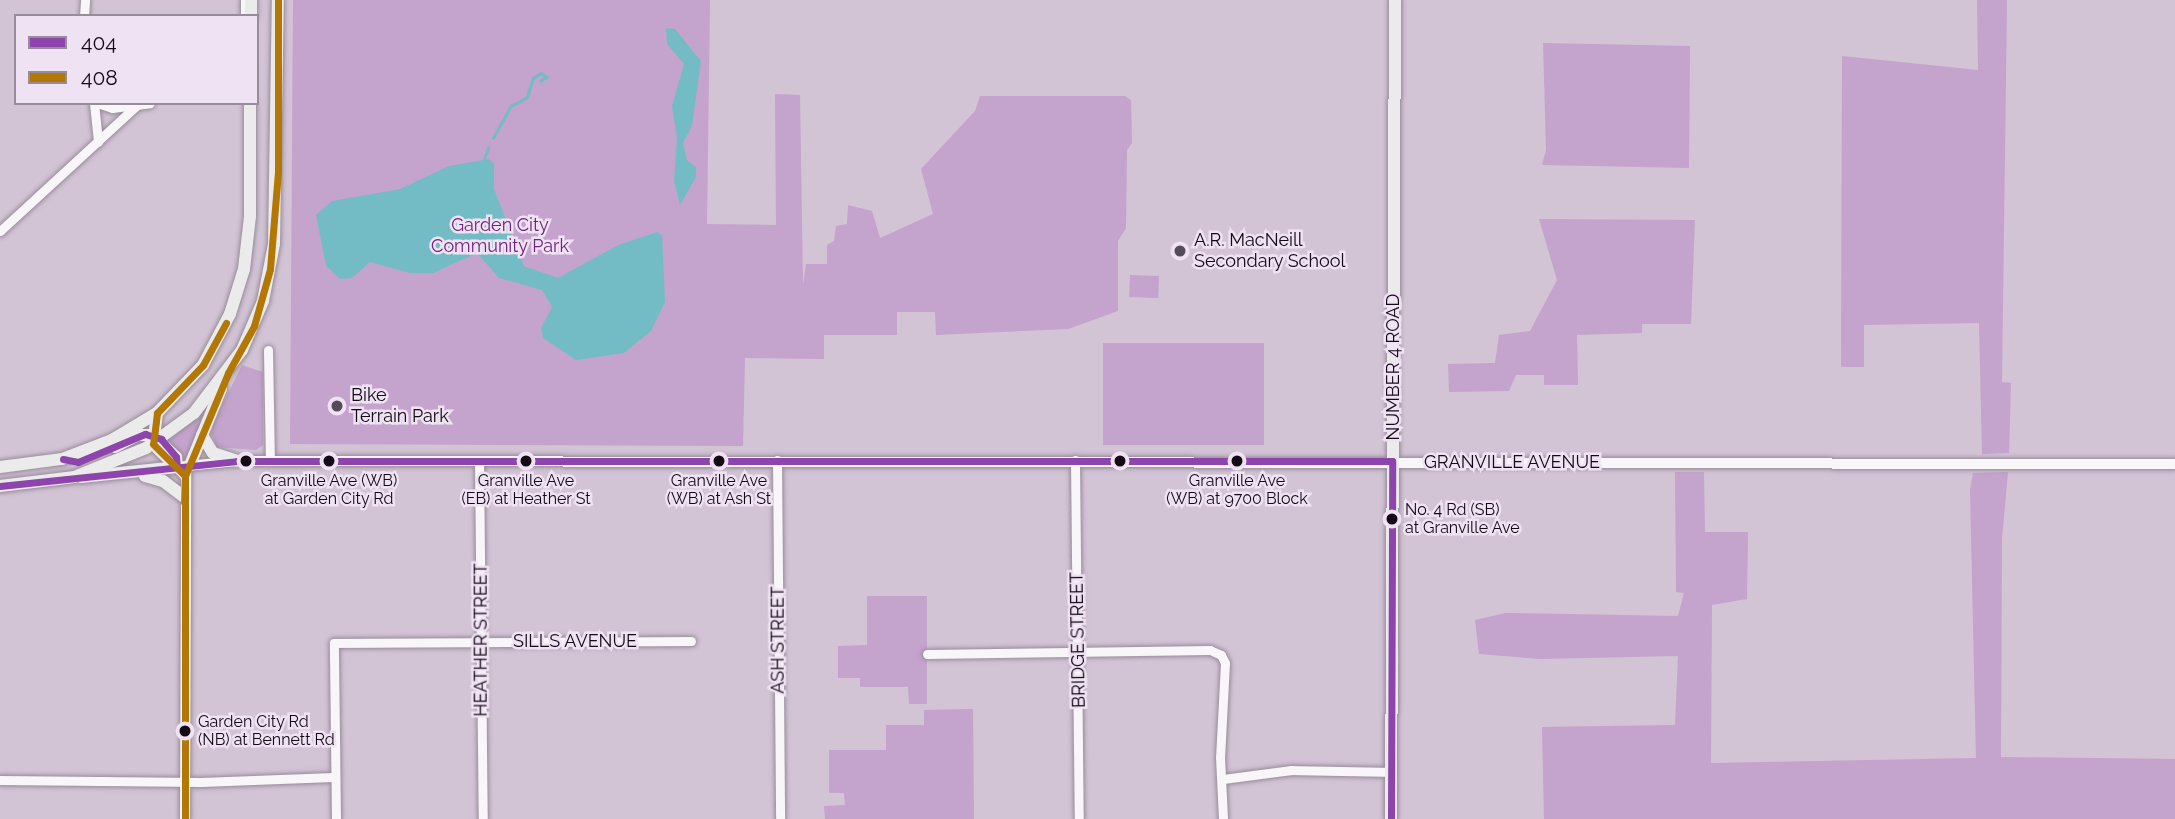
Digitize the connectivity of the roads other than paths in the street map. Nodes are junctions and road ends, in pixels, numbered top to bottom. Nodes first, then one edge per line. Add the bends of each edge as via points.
1 (278, 0) edge
2 (1395, 0) edge
3 (96, 105) edge
4 (102, 105) edge
5 (137, 105) joint
6 (250, 105) edge
7 (98, 142) junction
8 (0, 231) edge
9 (268, 350) dead end
10 (228, 373) junction
11 (157, 413) junction
12 (202, 435) junction
13 (155, 439) junction
14 (62, 459) junction
15 (479, 460) junction
16 (777, 460) junction
17 (1075, 460) junction
18 (237, 461) junction
19 (270, 461) junction
20 (1392, 461) junction
21 (2175, 464) edge
22 (0, 467) edge
23 (184, 469) junction
24 (138, 474) junction
25 (74, 477) junction
26 (0, 486) edge
27 (184, 497) junction
28 (691, 641) dead end
29 (481, 642) junction
30 (1079, 652) junction
31 (927, 654) dead end
32 (1391, 772) junction
33 (333, 777) junction
34 (1223, 779) junction
35 (0, 780) edge
36 (185, 782) junction
37 (185, 819) edge
38 (336, 819) edge
39 (483, 819) edge
40 (780, 819) edge
41 (1079, 819) edge
42 (1223, 819) edge
43 (1391, 819) edge

1 - 10 main road via 274,244 262,304
2 - 20 main road, NUMBER 4 ROAD
3 - 7 street
4 - 5 street
5 - 7 street
6 - 11 main road via 249,237 238,293 203,365
7 - 8 street
9 - 19 street
10 - 12 main road
10 - 13 main road via 194,413
11 - 13 main road
11 - 14 main road via 112,440
12 - 18 main road via 213,453
12 - 23 main road
13 - 14 main road via 138,435 78,462
13 - 23 main road
13 - 25 main road
14 - 22 main road
15 - 16 street, GRANVILLE AVENUE
15 - 19 street, GRANVILLE AVENUE
15 - 29 street, HEATHER STREET
16 - 17 street, GRANVILLE AVENUE
16 - 40 street, ASH STREET
17 - 20 street, GRANVILLE AVENUE
17 - 30 street, BRIDGE STREET
18 - 19 street, GRANVILLE AVENUE
18 - 23 street, GRANVILLE AVENUE
20 - 21 street, GRANVILLE AVENUE
20 - 32 main road, NUMBER 4 ROAD
23 - 24 main road
23 - 27 street
24 - 25 main road
24 - 27 main road via 163,481
25 - 26 main road
27 - 36 street
28 - 29 street, SILLS AVENUE
29 - 33 street, SILLS AVENUE via 334,643
29 - 39 street, HEATHER STREET
30 - 31 street
30 - 34 street via 1210,650 1221,655 1225,663
30 - 41 street, BRIDGE STREET
32 - 34 street via 1291,770
32 - 43 main road, NUMBER 4 ROAD
33 - 36 street
33 - 38 street
34 - 42 street
35 - 36 street
36 - 37 street

